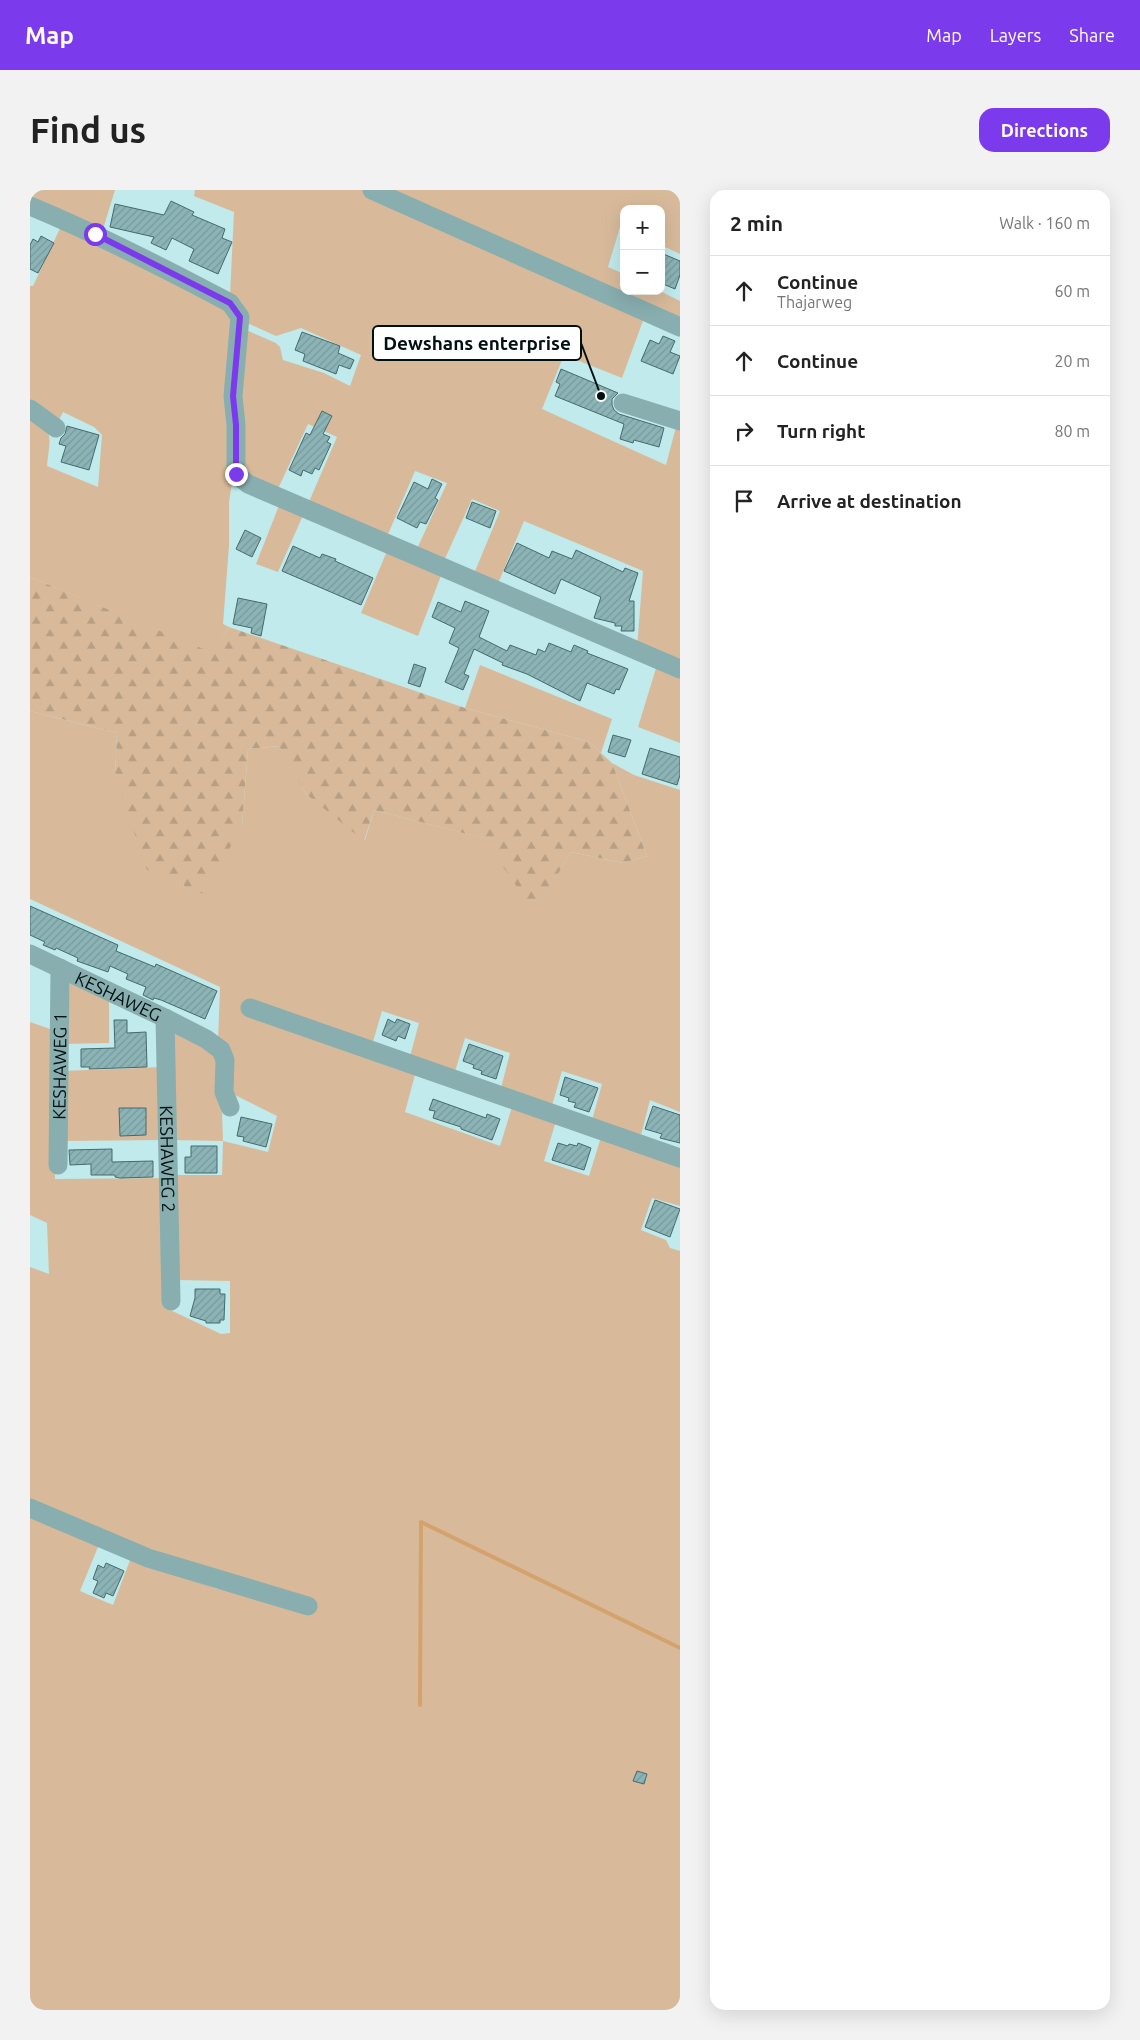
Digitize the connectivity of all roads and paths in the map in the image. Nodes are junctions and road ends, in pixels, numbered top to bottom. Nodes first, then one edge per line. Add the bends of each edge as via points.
1 (372, 190) edge
2 (30, 206) edge
3 (680, 327) edge
4 (623, 403) dead end
5 (30, 409) edge
6 (680, 421) edge
7 (56, 428) dead end
8 (680, 669) edge
9 (30, 954) edge
10 (60, 968) junction
11 (250, 1008) dead end
12 (165, 1018) junction
13 (230, 1107) dead end
14 (680, 1158) edge
15 (58, 1165) dead end
16 (171, 1301) dead end
17 (30, 1508) edge
18 (308, 1606) dead end

1 - 3 street
2 - 8 street via 104,238 230,303 240,317 233,396 236,474 248,484
4 - 6 street
5 - 7 street
9 - 10 street, KESHAWEG
10 - 12 street, KESHAWEG
10 - 15 street, KESHAWEG 1
11 - 14 street
12 - 13 street, KESHAWEG via 221,1050 225,1060 224,1092
12 - 16 street, KESHAWEG 2
17 - 18 street via 148,1558

